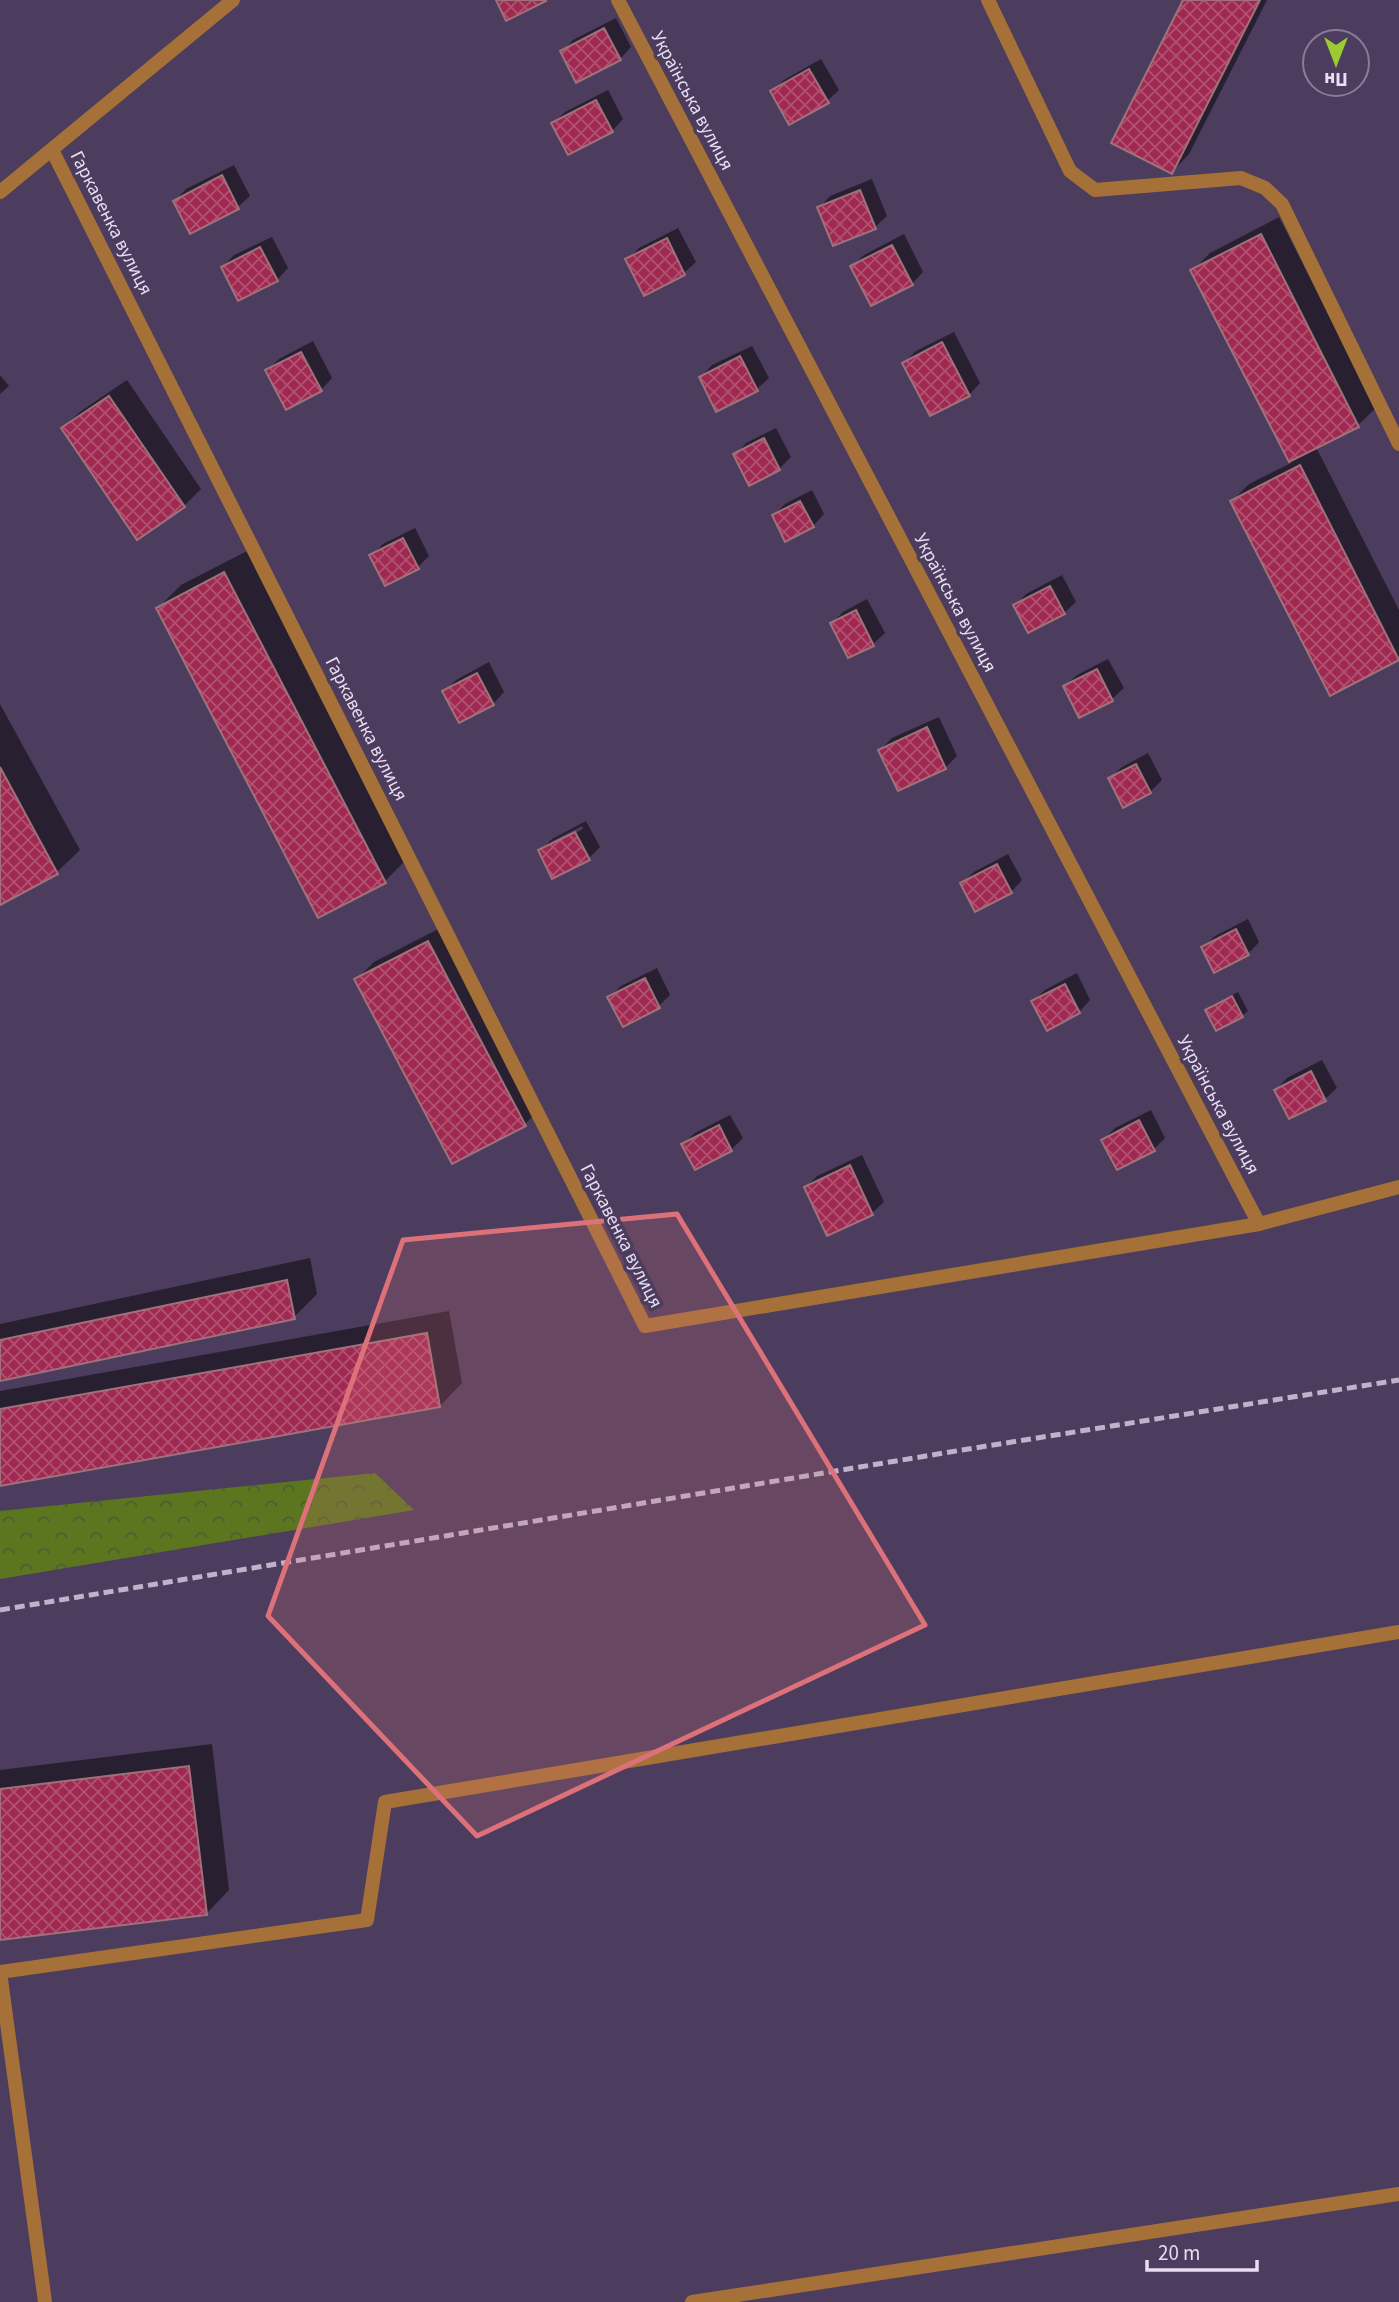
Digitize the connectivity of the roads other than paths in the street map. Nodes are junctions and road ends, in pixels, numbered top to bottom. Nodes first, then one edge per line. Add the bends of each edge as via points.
1 (233, 0) edge
2 (618, 0) edge
3 (988, 0) edge
4 (52, 150) junction
5 (0, 192) edge
6 (1399, 444) edge
7 (1399, 1187) edge
8 (1259, 1224) junction
9 (1399, 1632) edge
10 (1399, 2194) edge
11 (45, 2302) edge
12 (692, 2302) edge

1 - 4 street
2 - 8 street, Українська вулиця
3 - 6 street via 1064,161 1095,190 1241,178 1265,188 1282,204
4 - 5 street
4 - 8 street, Гаркавенка вулиця via 645,1326
7 - 8 street
9 - 11 street via 385,1802 368,1920 0,1972
10 - 12 street

